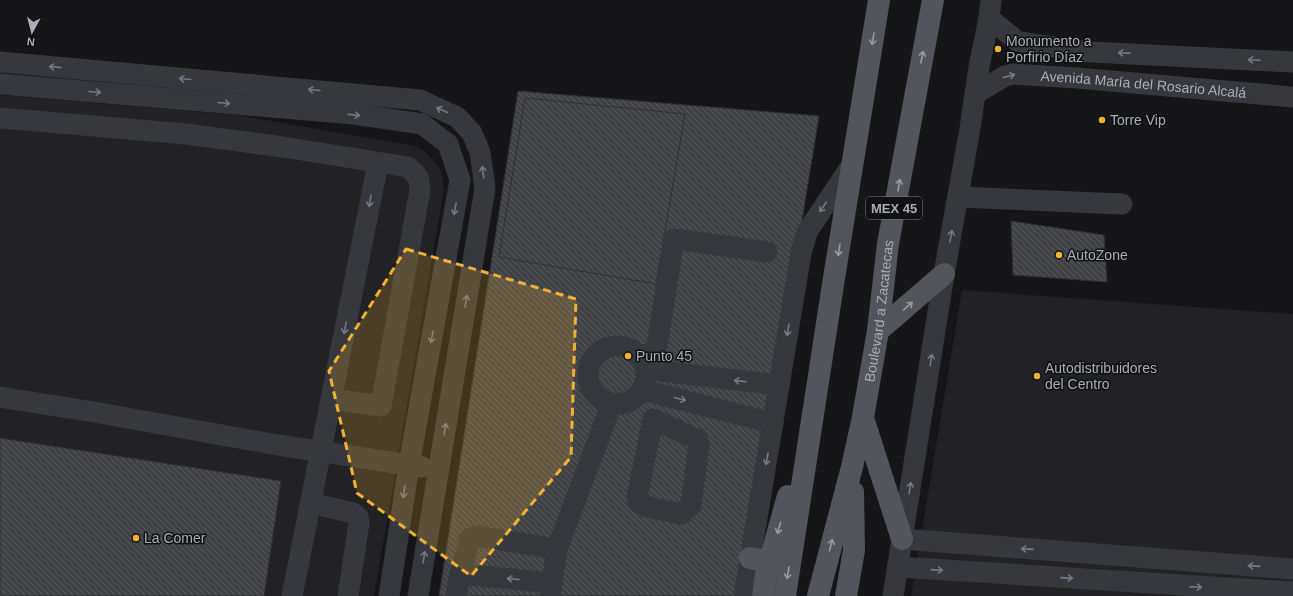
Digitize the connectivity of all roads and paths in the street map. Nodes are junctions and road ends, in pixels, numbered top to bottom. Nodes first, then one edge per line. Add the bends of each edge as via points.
1 (879, 0) edge
2 (933, 0) edge
3 (990, 9) edge
4 (1090, 52) junction
5 (0, 62) edge
6 (1293, 62) edge
7 (1077, 78) junction
8 (0, 84) edge
9 (975, 94) junction
10 (1293, 96) edge
11 (0, 118) edge
12 (378, 163) junction
13 (853, 164) junction
14 (959, 197) junction
15 (1122, 204) dead end
16 (767, 252) dead end
17 (944, 274) junction
18 (878, 331) junction
19 (642, 361) junction
20 (779, 385) junction
21 (637, 394) junction
22 (816, 396) junction
23 (0, 397) edge
24 (331, 399) junction
25 (612, 403) junction
26 (863, 417) junction
27 (653, 419) dead end
28 (773, 422) junction
29 (320, 452) junction
30 (408, 465) junction
31 (852, 467) junction
32 (438, 470) junction
33 (311, 504) junction
34 (902, 539) junction
35 (557, 549) junction
36 (1111, 555) junction
37 (760, 560) junction
38 (898, 567) junction
39 (1293, 569) edge
40 (460, 574) junction
41 (1109, 581) junction
42 (551, 590) edge
43 (1293, 592) edge
44 (292, 596) edge
45 (348, 596) edge
46 (389, 596) edge
47 (418, 596) edge
48 (456, 596) edge
49 (744, 596) edge
50 (763, 596) edge
51 (785, 596) edge
52 (818, 596) edge
53 (846, 596) edge
54 (893, 596) edge

1 -> 13 main road, MEX 45
18 -> 2 main road, Boulevard a Zacatecas / MEX 45 via 888,244
3 - 4 street, Avenida María del Rosario Alcalá via 1017,41
3 - 9 street
6 -> 4 street, Avenida María del Rosario Alcalá
4 - 7 street via 1076,68
32 -> 5 street via 485,188 480,152 472,133 457,116 420,100
9 -> 7 street, Avenida María del Rosario Alcalá via 1013,74
7 - 10 street, Avenida María del Rosario Alcalá
8 -> 30 street via 253,105 422,124 448,144 460,180
9 - 14 street
11 - 12 street via 193,135
12 -> 24 street
12 - 24 street via 408,167 418,177 420,190 381,406
13 -> 20 street via 806,232
13 -> 22 main road, MEX 45
14 - 15 street
17 -> 14 street
16 - 19 street via 674,239 657,346
18 -> 17 main road
34 -> 17 street
18 - 26 main road, Boulevard a Zacatecas / MEX 45
20 -> 19 street via 660,371
19 - 21 street via 646,378
19 - 25 street via 626,347 611,346 597,354 589,367 589,383 597,396
20 - 28 street
21 - 25 street via 623,403
21 - 27 street
21 -> 28 street
22 -> 37 main road
22 -> 51 main road, MEX 45
23 - 29 street
24 - 29 street
25 - 35 street
26 - 31 main road, Boulevard a Zacatecas / MEX 45
26 - 34 main road
28 -> 37 street
29 - 30 street
29 - 33 street
30 - 32 street
30 -> 46 street
52 -> 31 main road, Boulevard a Zacatecas / MEX 45
31 - 53 main road via 854,550
47 -> 32 street
33 - 44 street
33 - 45 street via 353,513 358,517
36 -> 34 street
34 - 38 street
35 - 40 street via 476,536 470,539
35 - 42 street
39 -> 36 street
36 - 41 street
37 - 49 street
37 - 50 main road via 766,575
38 -> 41 street
38 - 54 street
42 -> 40 street
40 - 48 street
41 -> 43 street

